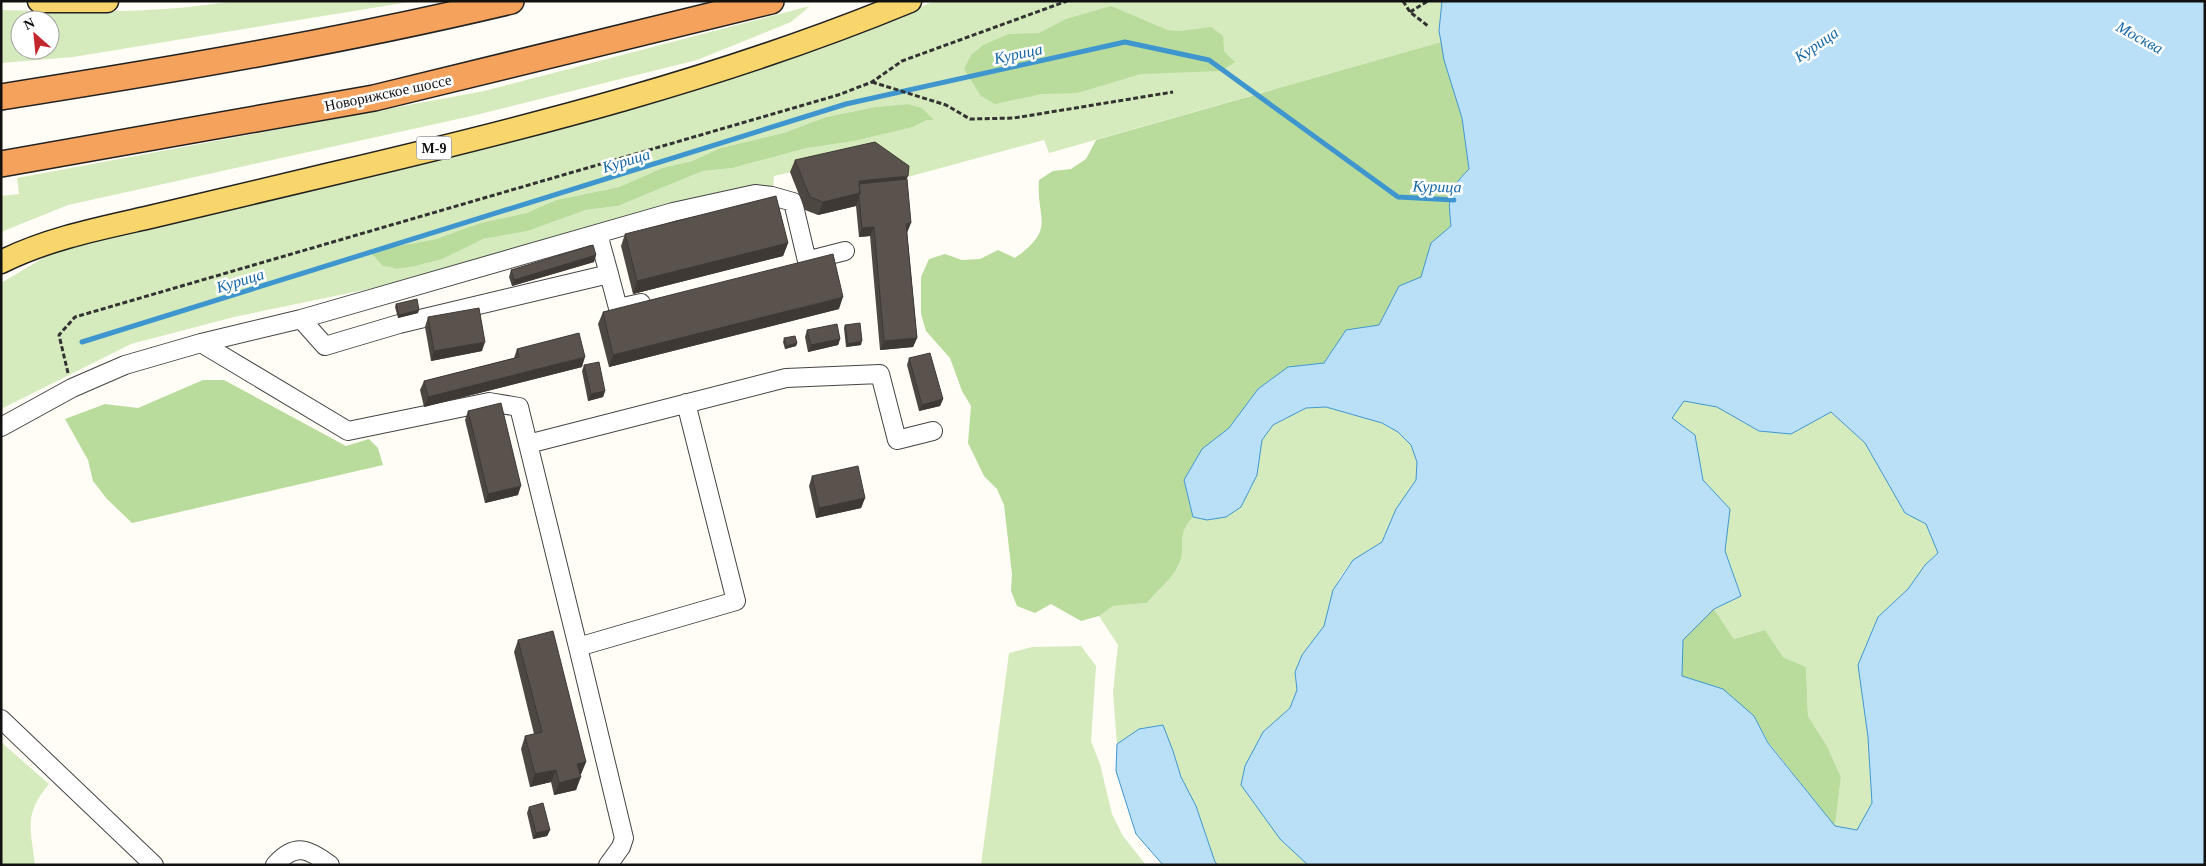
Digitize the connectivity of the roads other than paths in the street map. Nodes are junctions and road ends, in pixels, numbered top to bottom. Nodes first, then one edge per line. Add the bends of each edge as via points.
1 (39, 1) edge
2 (107, 1) edge
3 (512, 1) edge
4 (771, 1) edge
5 (910, 1) edge
6 (1, 97) edge
7 (1, 164) edge
8 (598, 234) junction
9 (49, 241) junction
10 (845, 251) dead end
11 (807, 261) junction
12 (1, 262) edge
13 (788, 266) edge
14 (1, 272) edge
15 (609, 274) junction
16 (656, 299) edge
17 (300, 319) junction
18 (200, 343) junction
19 (686, 403) junction
20 (1, 426) edge
21 (933, 431) dead end
22 (528, 444) junction
23 (578, 647) junction
24 (1, 718) edge
25 (154, 865) edge
26 (275, 865) edge
27 (330, 865) edge
28 (608, 865) edge

1 - 2 main road
3 - 6 highway via 207,64
4 - 7 highway, Новорижское шоссе via 374,98
5 - 9 main road, М-9 via 744,63 618,101
8 - 11 street via 730,199 755,194 772,196 792,202
8 - 15 street
8 - 17 street
9 - 12 main road, М-9
9 - 14 street
10 - 11 street
11 - 13 street
15 - 16 street via 618,308
15 - 17 street via 399,324 324,346
17 - 18 street
18 - 20 street via 125,365 72,388
18 - 22 street via 348,431 489,402 519,407
19 - 21 street via 786,378 880,374 897,440
19 - 22 street
19 - 23 street via 736,601
22 - 23 street
23 - 28 street via 624,838
24 - 25 street
26 - 27 street via 291,852 303,849

